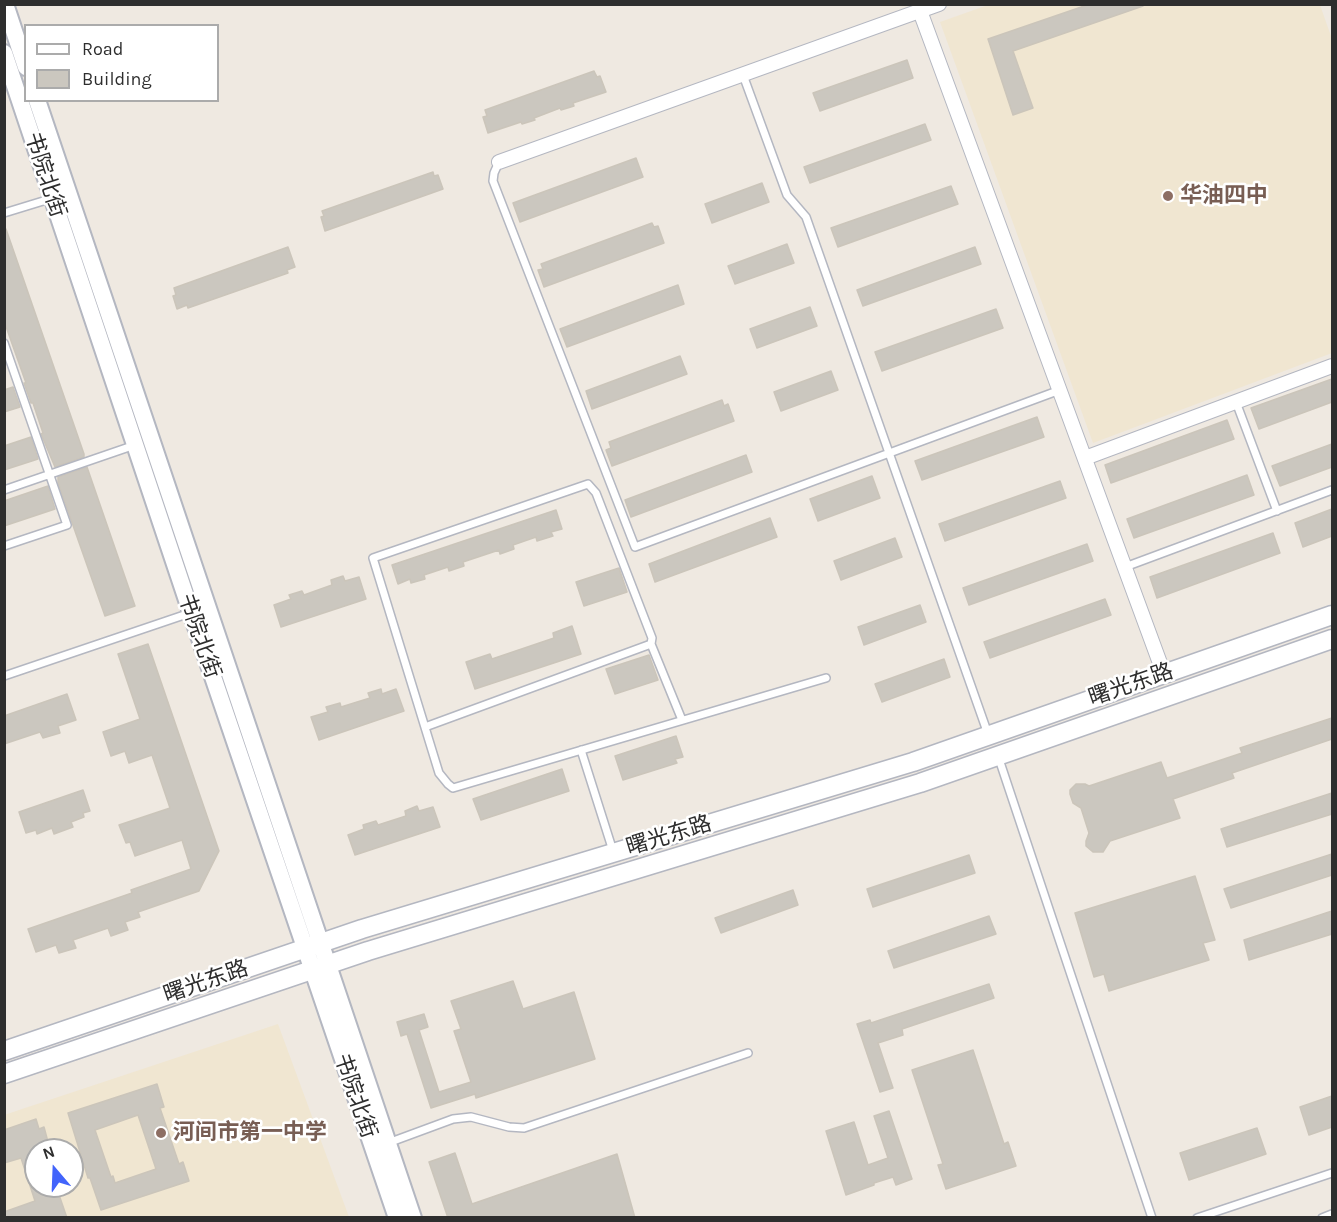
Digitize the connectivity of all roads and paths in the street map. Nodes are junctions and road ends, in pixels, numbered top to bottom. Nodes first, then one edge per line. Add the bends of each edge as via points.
1 (4, 4) edge
2 (939, 4) edge
3 (920, 11) junction
4 (4, 53) edge
5 (24, 61) edge
6 (743, 75) junction
7 (38, 102) edge
8 (499, 162) joint
9 (53, 198) junction
10 (4, 213) edge
11 (4, 343) edge
12 (1332, 366) edge
13 (1060, 390) junction
14 (1236, 402) junction
15 (135, 445) junction
16 (889, 453) junction
17 (1085, 458) junction
18 (50, 474) junction
19 (4, 490) edge
20 (1332, 490) edge
21 (1277, 511) junction
22 (4, 546) edge
23 (1125, 567) junction
24 (191, 612) junction
25 (1332, 615) edge
26 (1332, 639) edge
27 (651, 644) junction
28 (1164, 674) junction
29 (4, 676) edge
30 (826, 678) dead end
31 (682, 720) junction
32 (425, 727) junction
33 (989, 735) junction
34 (581, 750) junction
35 (998, 756) junction
36 (614, 853) junction
37 (313, 946) junction
38 (320, 967) junction
39 (4, 1051) edge
40 (748, 1053) dead end
41 (4, 1074) edge
42 (388, 1143) junction
43 (1332, 1173) edge
44 (1332, 1214) edge
45 (397, 1218) edge
46 (413, 1218) edge
47 (1152, 1218) edge
48 (1197, 1218) edge
49 (1322, 1218) edge

1 - 5 street
2 - 3 street
3 - 6 street
3 - 13 street
4 - 9 street, 书院北街
6 - 8 street
6 - 16 lane via 787,195 806,218
7 - 37 street, 书院北街
8 - 16 lane via 494,181 635,548
9 - 10 lane
9 - 15 street, 书院北街
11 - 18 lane
12 - 14 street
13 - 16 lane
13 - 17 street
14 - 17 street
14 - 21 lane
15 - 18 lane
15 - 24 street, 书院北街
16 - 33 lane
17 - 23 street
18 - 19 lane
18 - 22 lane via 67,525
20 - 21 lane
21 - 23 lane
23 - 28 street
24 - 29 lane
24 - 37 street, 书院北街
25 - 28 main road, 曙光东路
26 - 35 main road, 曙光东路
27 - 31 lane
27 - 32 lane
27 - 32 lane via 596,493 588,484 373,558
28 - 33 main road, 曙光东路
30 - 31 lane
31 - 34 lane
32 - 34 lane via 439,773 453,788
33 - 36 main road, 曙光东路
34 - 36 lane
35 - 38 main road, 曙光东路
35 - 47 lane
36 - 37 main road, 曙光东路
37 - 38 street, 书院北街
37 - 39 main road, 曙光东路
38 - 41 main road, 曙光东路
38 - 42 street, 书院北街
38 - 45 street, 书院北街
40 - 42 lane via 524,1128 471,1117 453,1119
42 - 46 street, 书院北街
43 - 48 lane
44 - 49 lane

